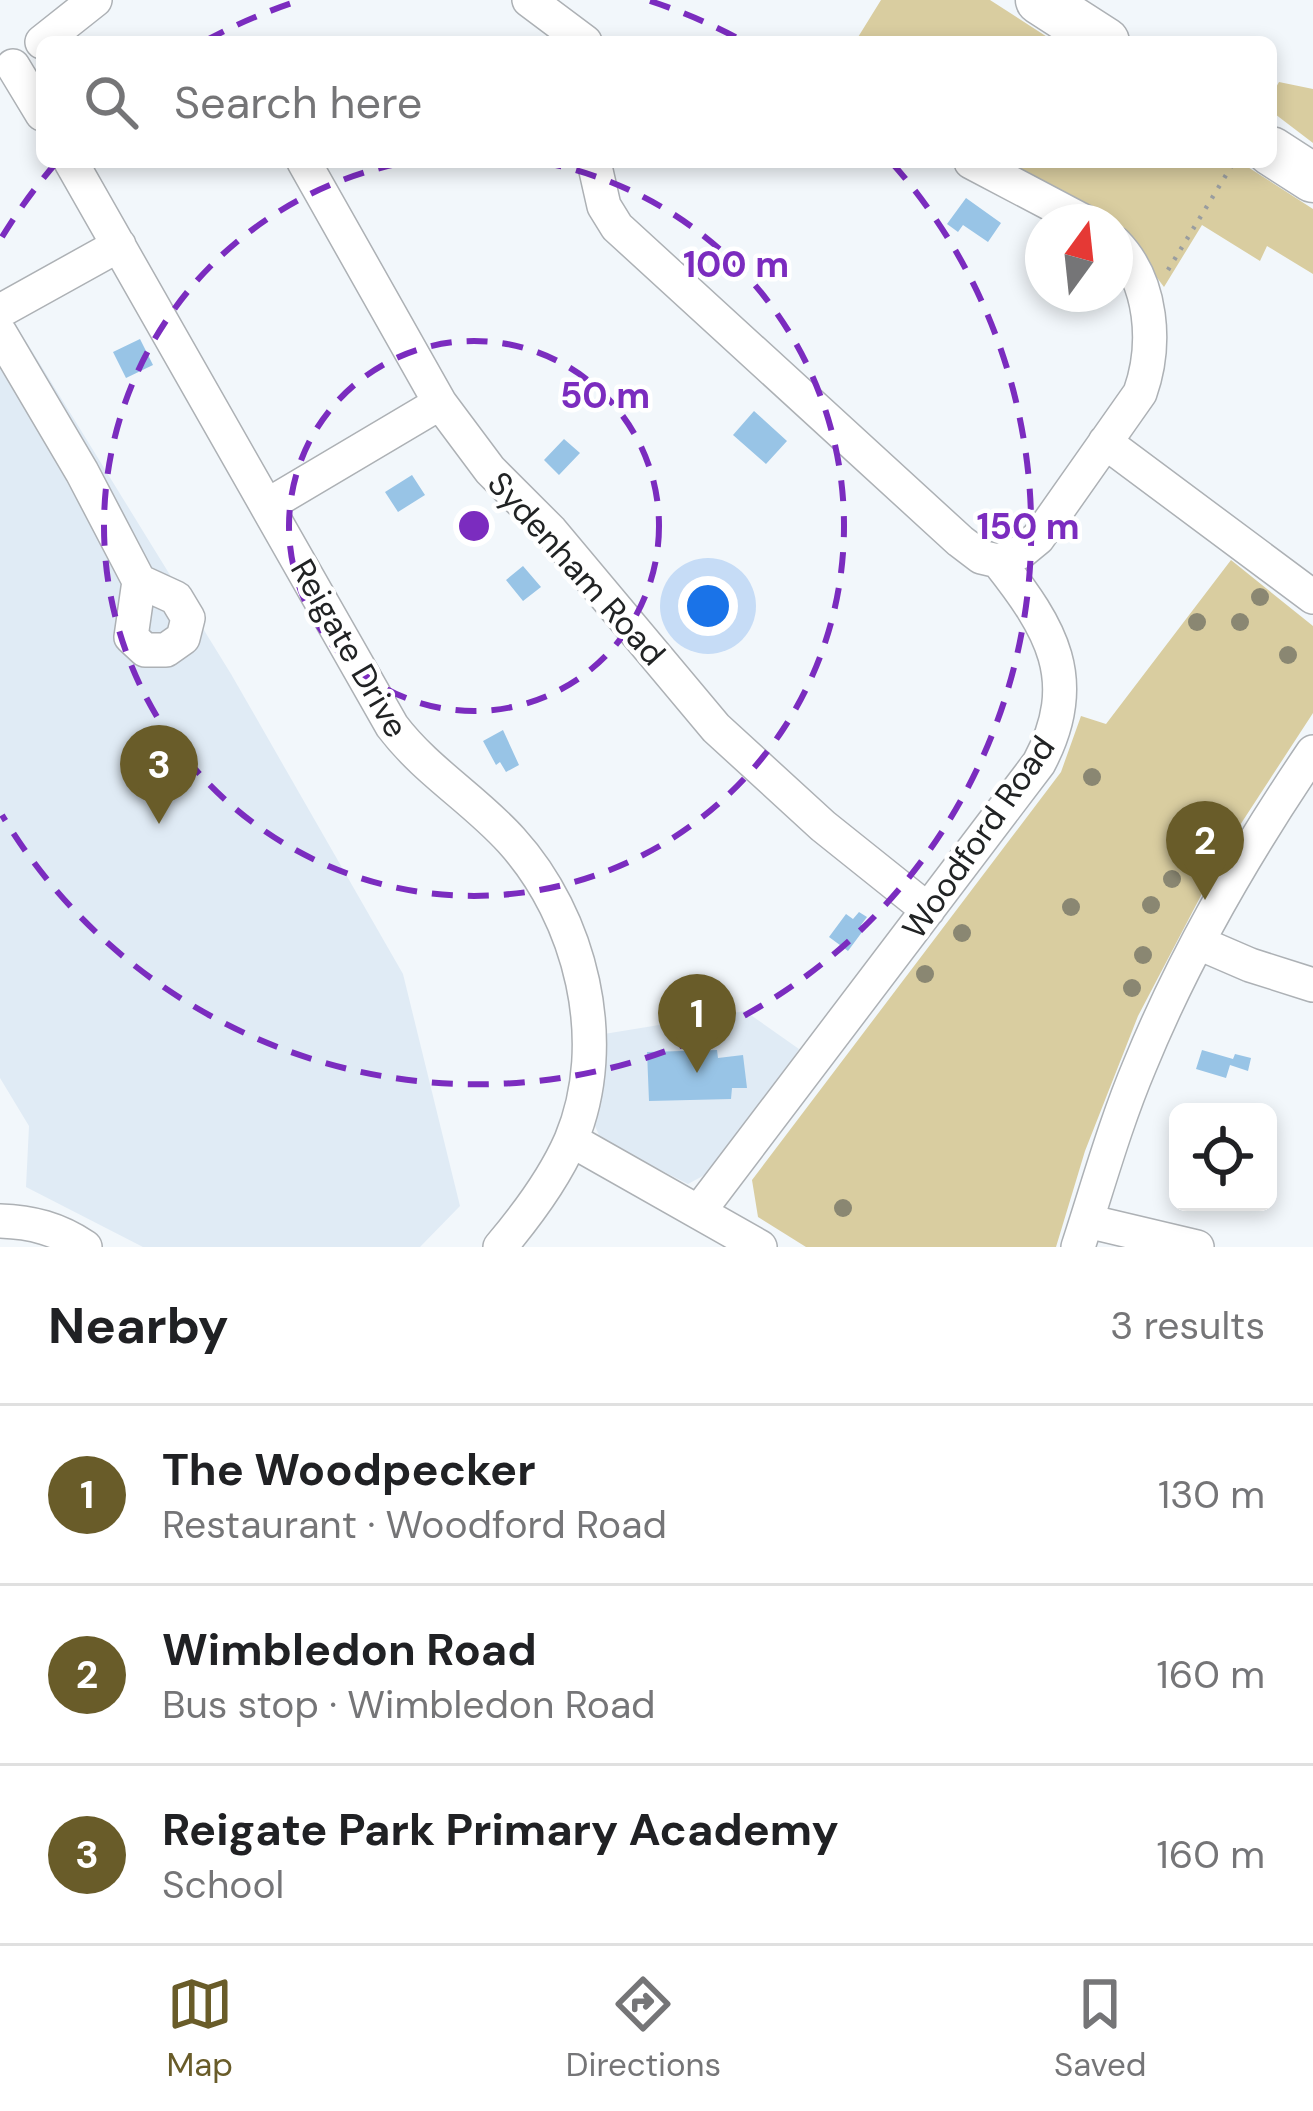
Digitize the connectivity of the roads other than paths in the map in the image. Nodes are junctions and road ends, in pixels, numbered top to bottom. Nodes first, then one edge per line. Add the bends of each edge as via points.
1 (529, 0) edge
2 (79, 5) edge
3 (48, 36) edge
4 (577, 36) edge
5 (36, 47) edge
6 (7, 71) edge
7 (36, 107) edge
8 (1277, 155) edge
9 (75, 168) edge
10 (307, 168) edge
11 (595, 168) edge
12 (982, 168) edge
13 (1313, 178) edge
14 (1051, 204) edge
15 (119, 244) junction
16 (1133, 279) edge
17 (0, 311) edge
18 (0, 334) edge
19 (440, 403) junction
20 (1106, 442) junction
21 (268, 505) junction
22 (998, 561) junction
23 (139, 581) dead end
24 (1313, 597) edge
25 (1313, 752) edge
26 (928, 910) junction
27 (1199, 943) junction
28 (1313, 985) edge
29 (571, 1140) junction
30 (700, 1210) junction
31 (0, 1222) edge
32 (1082, 1234) edge
33 (85, 1247) edge
34 (500, 1247) edge
35 (760, 1247) edge
36 (1197, 1247) edge

1 - 4 street
2 - 3 street
5 - 6 street
6 - 7 street
8 - 13 highway
9 - 15 street, Reigate Drive
10 - 19 street, Sydenham Road
11 - 22 street, Woodford Road via 617,227 960,541
12 - 14 street
15 - 17 street
15 - 21 street, Reigate Drive
16 - 20 street via 1146,305 1149,367
18 - 23 street
19 - 21 street
19 - 26 street, Sydenham Road via 716,728
20 - 22 street via 1038,538
20 - 24 street
21 - 29 street, Reigate Drive via 392,727 513,842 564,922 589,1012
22 - 26 street, Woodford Road via 1048,632 1058,662 1059,717 1039,763
25 - 27 street
26 - 30 street, Woodford Road
27 - 28 street
27 - 32 street via 1140,1065
29 - 30 street
29 - 34 street, Reigate Drive
30 - 35 street
31 - 33 street via 53,1229
32 - 36 street

